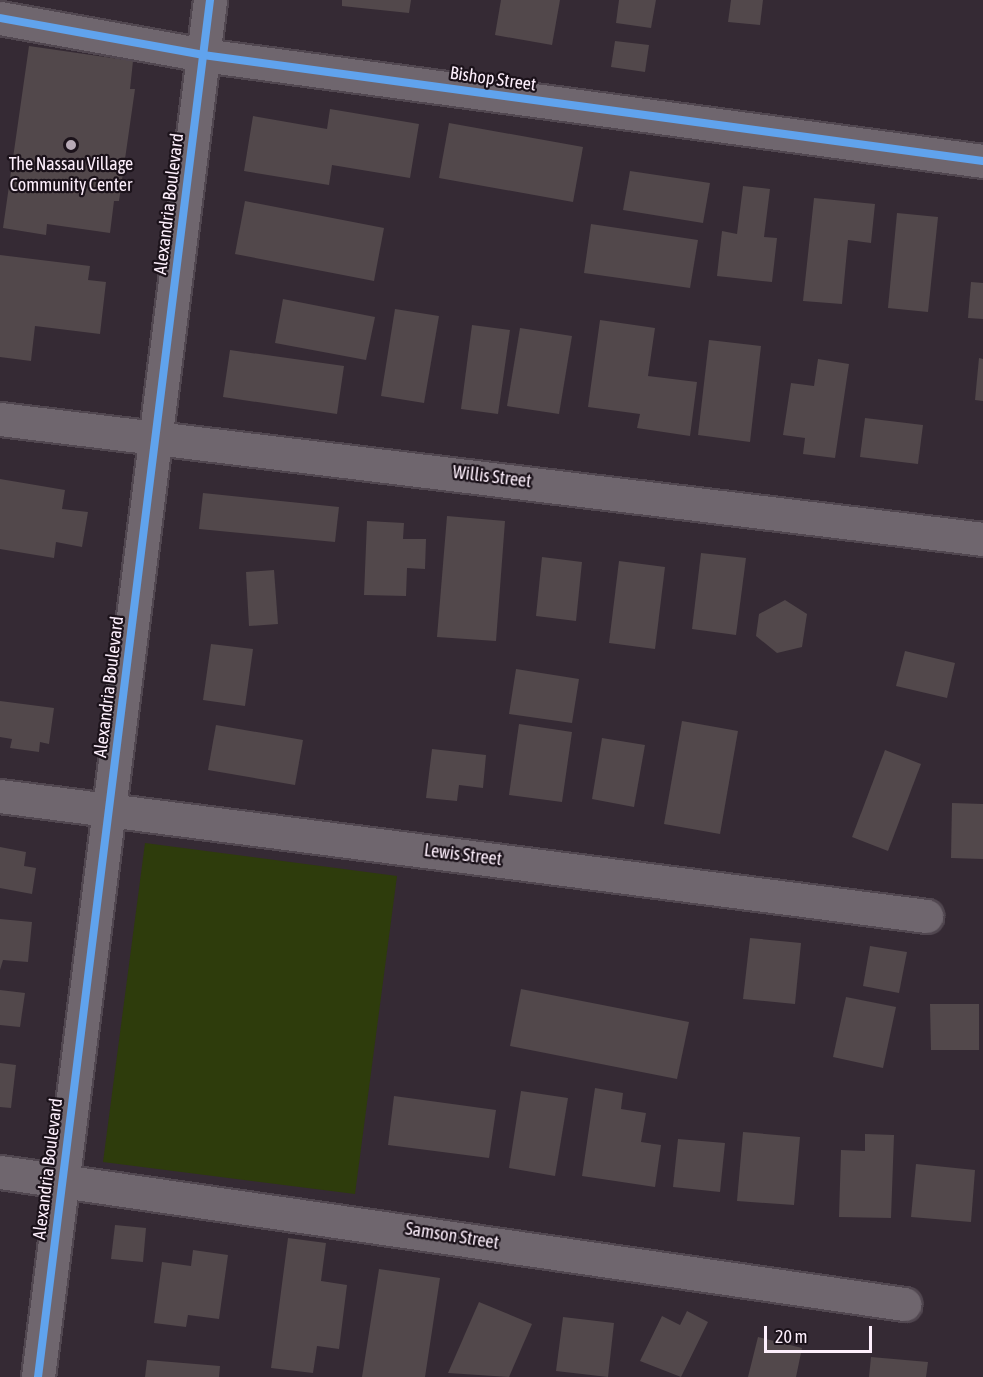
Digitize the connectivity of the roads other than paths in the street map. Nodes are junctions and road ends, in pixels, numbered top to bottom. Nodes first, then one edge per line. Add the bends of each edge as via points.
1 (210, 0) edge
2 (0, 18) edge
3 (203, 55) junction
4 (983, 161) edge
5 (0, 418) edge
6 (155, 435) junction
7 (983, 539) edge
8 (0, 796) edge
9 (108, 809) junction
10 (926, 916) dead end
11 (0, 1172) edge
12 (62, 1178) junction
13 (904, 1304) dead end
14 (38, 1377) edge

1 - 3 street, Alexandria Boulevard
2 - 3 street, Bishop Street
3 - 4 street, Bishop Street
3 - 6 street, Alexandria Boulevard
5 - 6 street, Willis Street
6 - 7 street, Willis Street
6 - 9 street, Alexandria Boulevard
8 - 9 street, Lewis Street
9 - 10 street, Lewis Street
9 - 12 street, Alexandria Boulevard
11 - 12 street, Samson Street
12 - 13 street, Samson Street
12 - 14 street, Alexandria Boulevard

